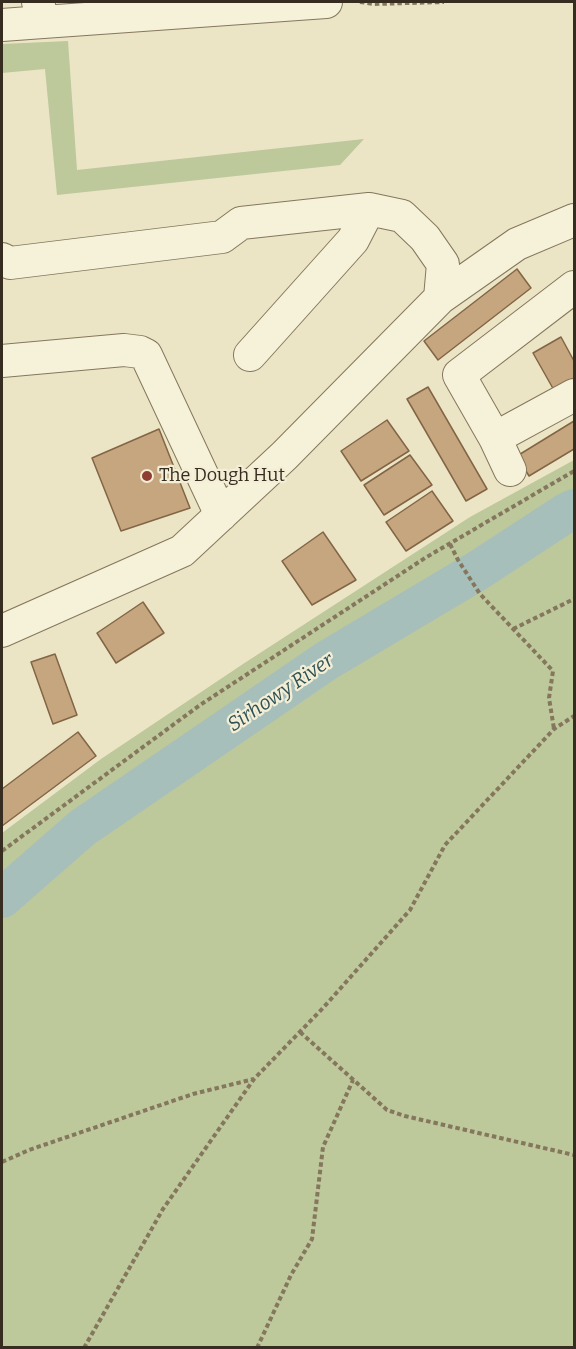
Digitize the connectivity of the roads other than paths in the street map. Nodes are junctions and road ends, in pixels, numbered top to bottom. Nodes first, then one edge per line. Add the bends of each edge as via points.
1 (326, 2) edge
2 (40, 12) edge
3 (2, 25) edge
4 (369, 209) junction
5 (571, 231) edge
6 (2, 259) edge
7 (574, 287) edge
8 (440, 298) junction
9 (250, 356) dead end
10 (2, 361) edge
11 (574, 395) edge
12 (495, 438) junction
13 (510, 470) dead end
14 (221, 515) junction
15 (2, 631) edge

1 - 2 street
2 - 3 street
4 - 6 street via 241,223 222,237 10,263
4 - 8 street via 402,216 426,238 443,264
4 - 9 street via 353,240
5 - 8 street via 517,244
7 - 12 street via 459,375
8 - 14 street
10 - 14 street via 124,350 146,355
11 - 12 street
12 - 13 street
14 - 15 street via 182,551

